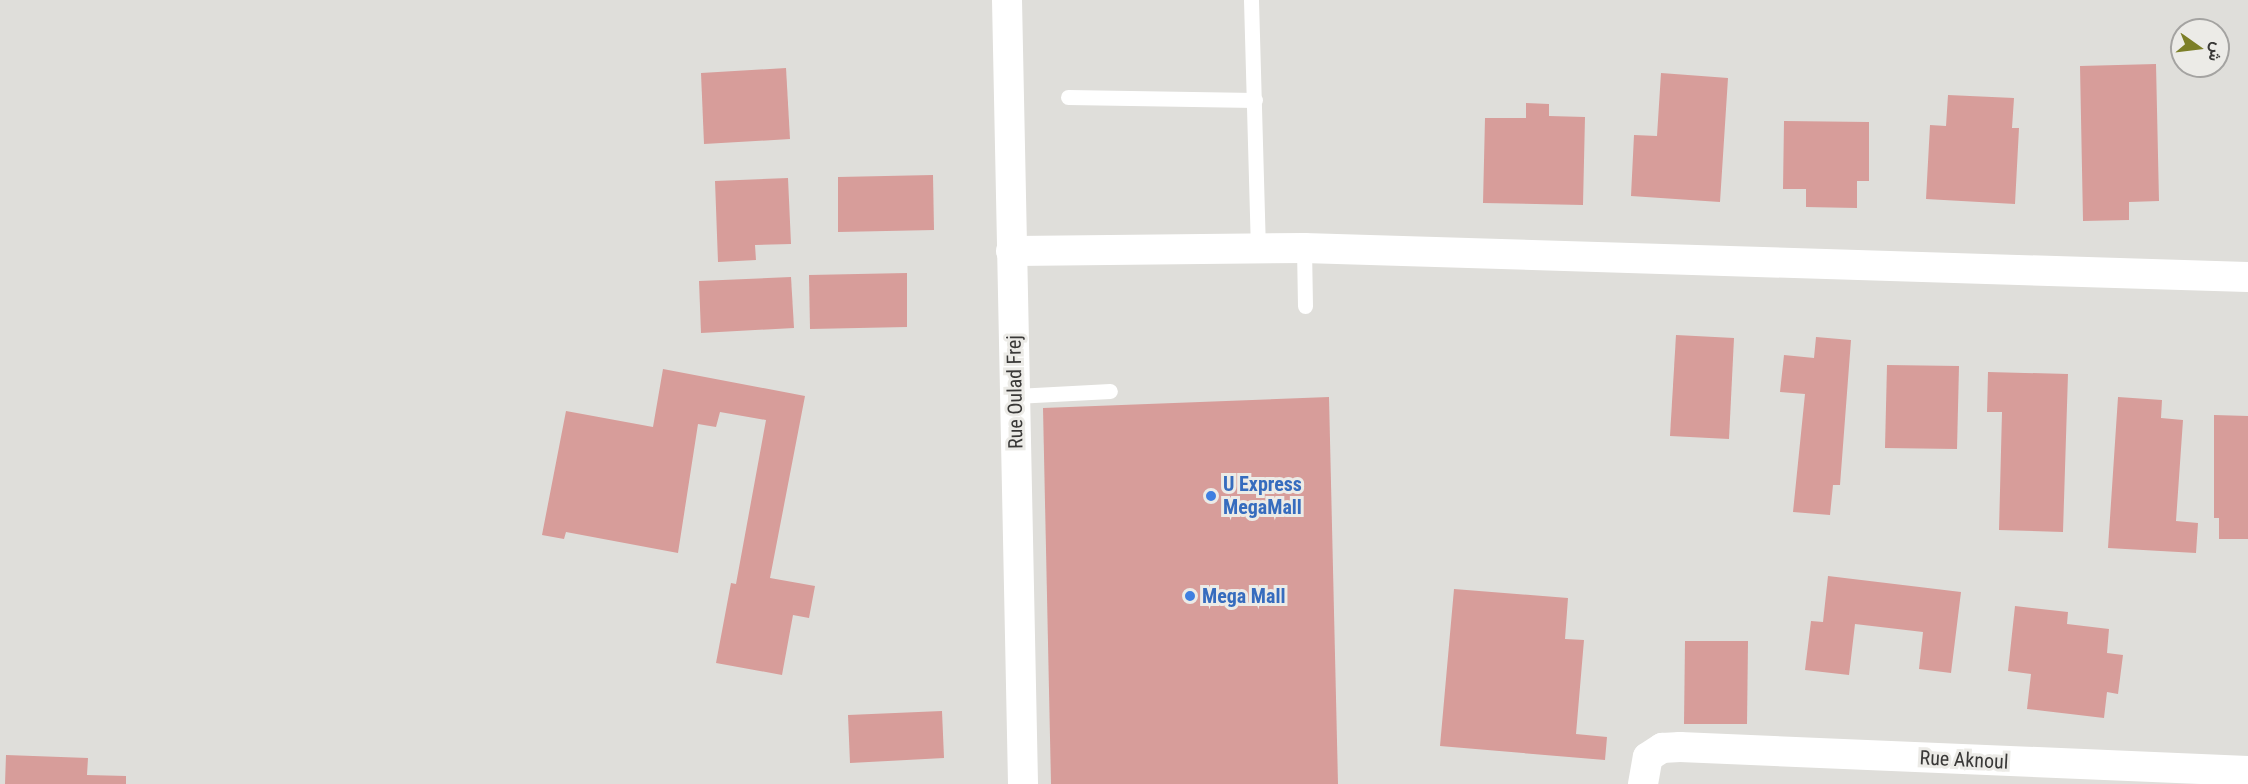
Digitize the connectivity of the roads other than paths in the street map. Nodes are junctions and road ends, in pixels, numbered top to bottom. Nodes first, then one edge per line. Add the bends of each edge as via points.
1 (1007, 0) edge
2 (1251, 0) edge
3 (1068, 97) dead end
4 (1255, 100) junction
5 (1304, 248) junction
6 (1258, 249) junction
7 (1011, 251) junction
8 (2248, 276) edge
9 (1305, 306) dead end
10 (1110, 391) dead end
11 (1015, 396) junction
12 (2248, 771) edge
13 (1023, 784) edge
14 (1643, 784) edge

1 - 7 street, Rue Oulad Frej
2 - 4 lane
3 - 4 lane
4 - 6 lane
5 - 6 street
5 - 8 street
5 - 9 lane
6 - 7 street
7 - 11 street, Rue Oulad Frej
10 - 11 lane
11 - 13 street, Rue Oulad Frej
12 - 14 street, Rue Aknoul via 1680,747 1662,748 1648,757

